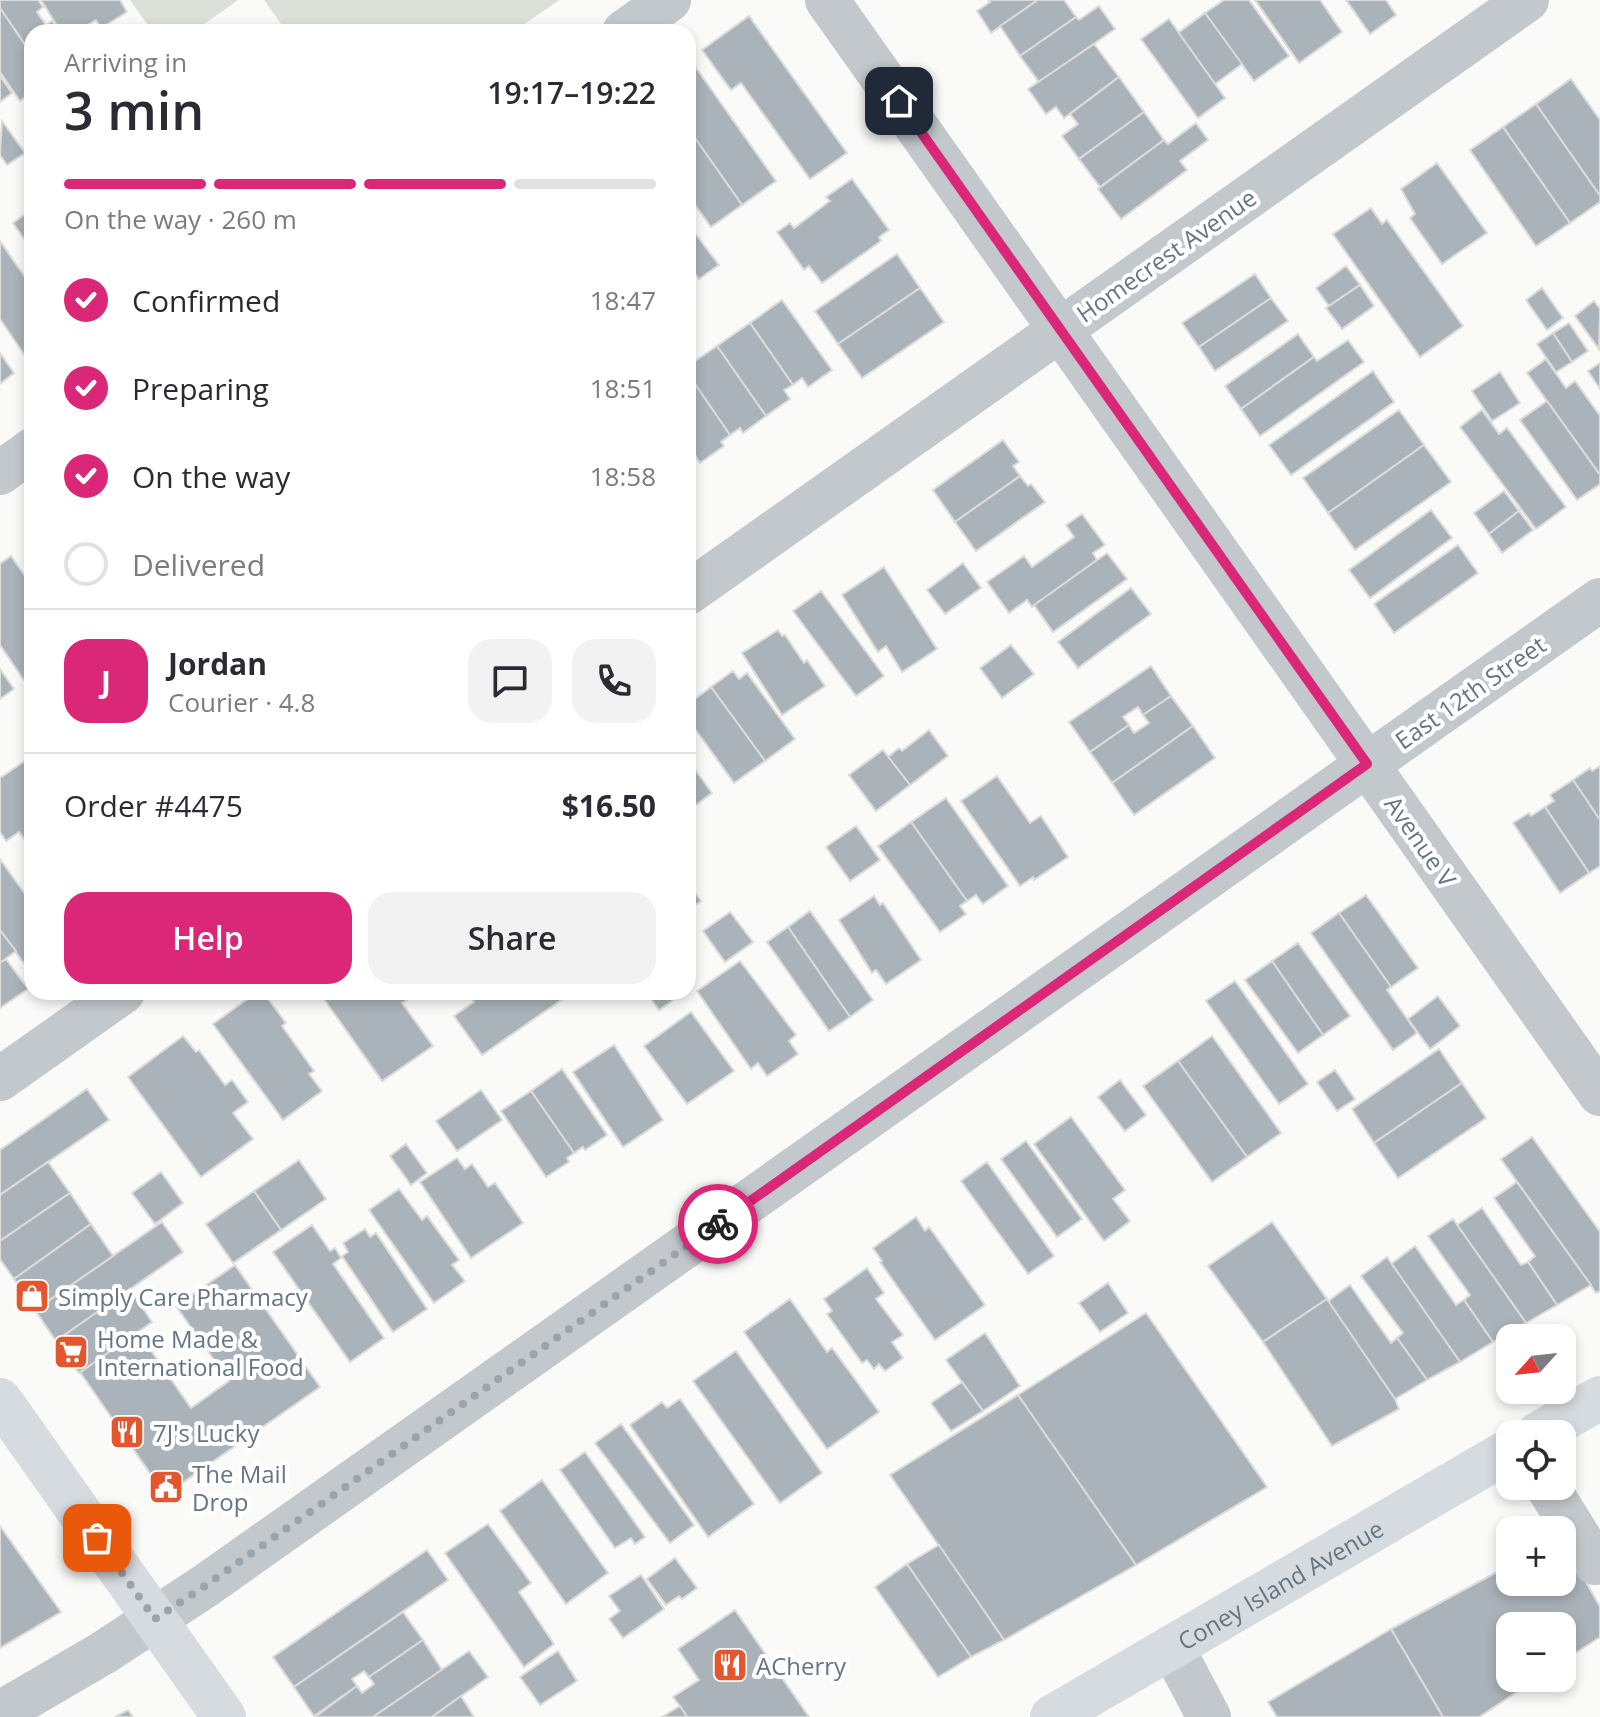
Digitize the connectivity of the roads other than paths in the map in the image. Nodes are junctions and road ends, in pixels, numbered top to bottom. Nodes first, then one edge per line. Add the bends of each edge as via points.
1 (669, 0) edge
2 (827, 0) edge
3 (1527, 0) edge
4 (635, 24) edge
5 (1060, 330) junction
6 (24, 456) edge
7 (0, 473) edge
8 (696, 587) edge
9 (1600, 600) edge
10 (1367, 764) junction
11 (112, 1000) edge
12 (0, 1079) edge
13 (1600, 1094) edge
14 (1600, 1398) edge
15 (0, 1400) edge
16 (1562, 1420) edge
17 (1496, 1458) edge
18 (1556, 1500) edge
19 (1600, 1560) edge
20 (155, 1619) junction
21 (1172, 1647) junction
22 (0, 1713) edge
23 (224, 1717) edge
24 (1052, 1717) edge
25 (1209, 1717) edge

1 - 4 street
2 - 5 street, Avenue V
3 - 5 street, Homecrest Avenue
5 - 8 street, Homecrest Avenue
5 - 10 street, Avenue V
6 - 7 street
9 - 10 street, East 12th Street
10 - 13 street, Avenue V
10 - 20 street, East 12th Street
11 - 12 street
14 - 16 main road
15 - 20 main road
17 - 21 main road, Coney Island Avenue
18 - 19 street via 1595,1563
20 - 22 street, East 12th Street
20 - 23 main road
21 - 24 main road, Coney Island Avenue
21 - 25 street

